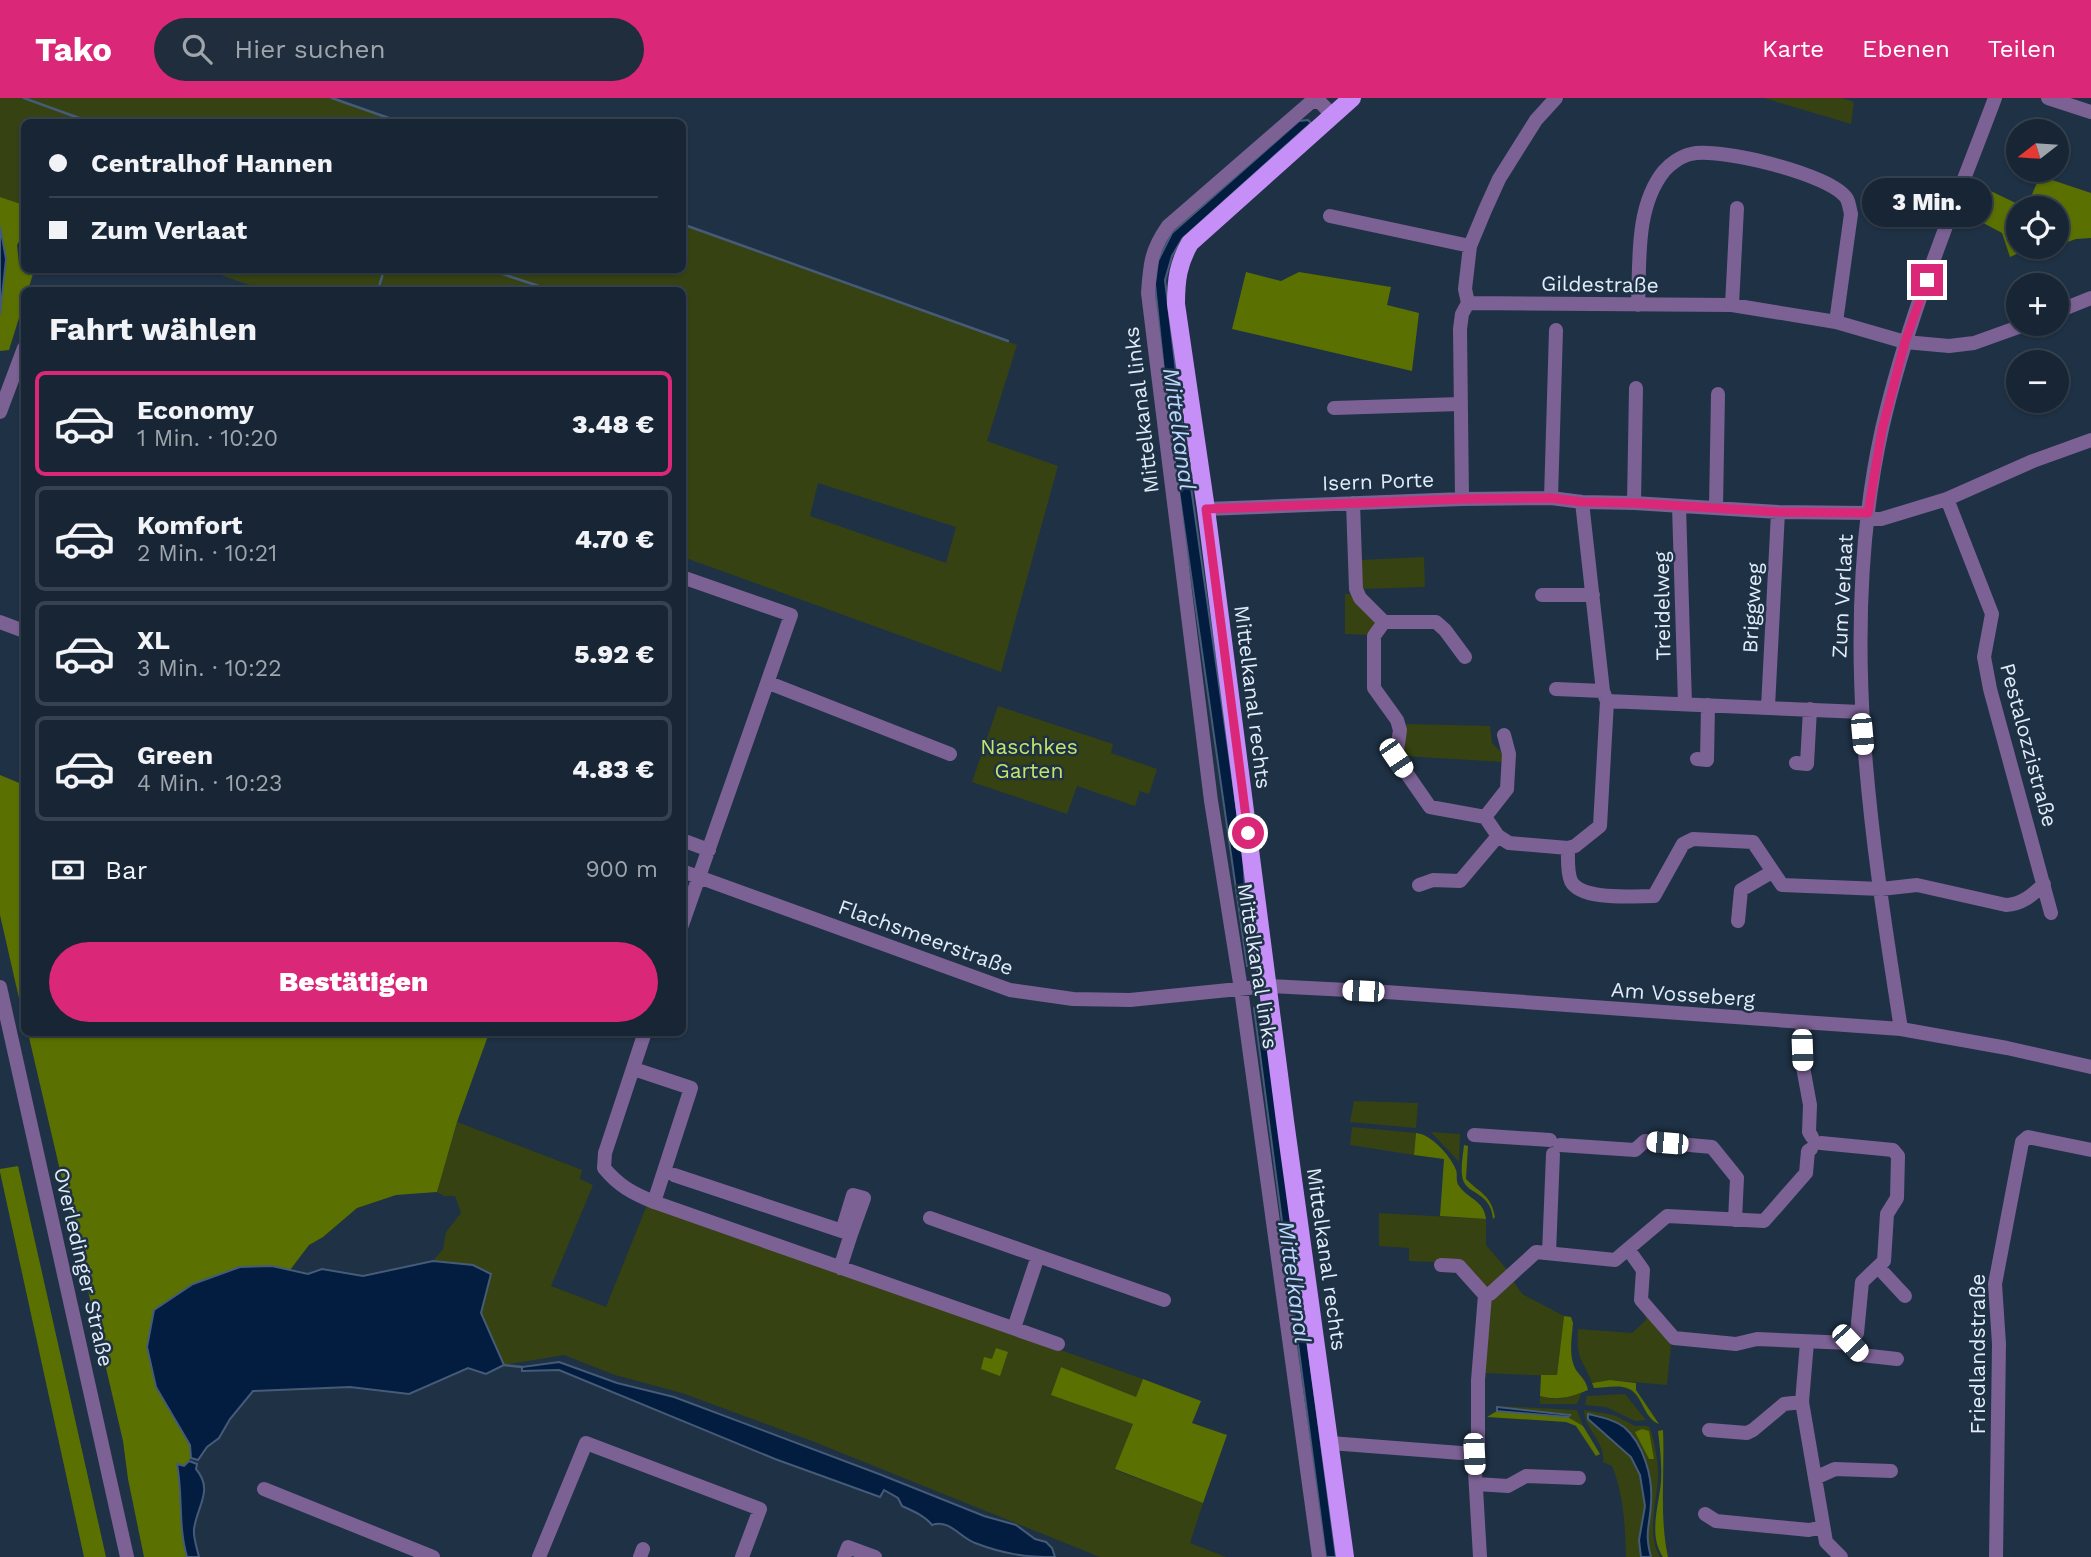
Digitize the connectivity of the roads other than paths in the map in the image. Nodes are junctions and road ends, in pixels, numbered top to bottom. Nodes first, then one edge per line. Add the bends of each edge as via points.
1 (1352, 98) edge
2 (1556, 98) edge
3 (1995, 98) edge
4 (2048, 98) edge
5 (2091, 112) edge
6 (1333, 116) junction
7 (1737, 208) dead end
8 (1330, 216) dead end
9 (1470, 246) junction
10 (2091, 298) edge
11 (1468, 303) junction
12 (1638, 305) junction
13 (1732, 305) junction
14 (2069, 307) edge
15 (1836, 322) junction
16 (1556, 330) dead end
17 (2006, 332) edge
18 (1905, 342) junction
19 (21, 356) edge
20 (1636, 388) dead end
21 (1718, 394) dead end
22 (1460, 404) junction
23 (1334, 408) dead end
24 (0, 412) edge
25 (2091, 440) edge
26 (1551, 498) junction
27 (1462, 499) junction
28 (1947, 499) junction
29 (1582, 502) junction
30 (1353, 503) junction
31 (1634, 503) junction
32 (1679, 506) junction
33 (1716, 507) junction
34 (1206, 509) junction
35 (1778, 512) junction
36 (1868, 516) junction
37 (686, 578) edge
38 (1542, 595) dead end
39 (1593, 595) junction
40 (0, 622) edge
41 (1384, 622) junction
42 (21, 630) edge
43 (1465, 657) dead end
44 (769, 683) junction
45 (1556, 690) dead end
46 (1605, 696) junction
47 (1685, 704) junction
48 (1708, 705) junction
49 (1768, 707) junction
50 (1810, 709) junction
51 (1861, 712) junction
52 (1504, 736) dead end
53 (950, 754) dead end
54 (1697, 759) dead end
55 (1796, 763) dead end
56 (1485, 817) junction
57 (1498, 836) junction
58 (686, 841) edge
59 (1568, 848) junction
60 (709, 850) junction
61 (686, 872) edge
62 (1772, 872) junction
63 (699, 877) junction
64 (1419, 884) dead end
65 (2044, 884) junction
66 (1881, 889) junction
67 (2051, 913) dead end
68 (686, 914) edge
69 (1738, 921) dead end
70 (0, 987) edge
71 (1254, 987) junction
72 (1802, 1024) junction
73 (1901, 1029) junction
74 (644, 1036) edge
75 (2091, 1066) edge
76 (634, 1069) junction
77 (1474, 1135) dead end
78 (1815, 1143) junction
79 (1554, 1146) junction
80 (2091, 1150) edge
81 (674, 1175) dead end
82 (654, 1202) junction
83 (930, 1219) dead end
84 (1735, 1220) junction
85 (1628, 1249) junction
86 (1549, 1253) junction
87 (1038, 1256) junction
88 (1441, 1265) dead end
89 (1878, 1267) junction
90 (840, 1268) junction
91 (1485, 1295) junction
92 (1905, 1296) dead end
93 (1164, 1300) dead end
94 (1014, 1328) junction
95 (1807, 1342) junction
96 (1850, 1343) junction
97 (1058, 1344) dead end
98 (1897, 1359) dead end
99 (1802, 1402) junction
100 (1709, 1430) dead end
101 (1330, 1443) junction
102 (1474, 1454) junction
103 (1891, 1471) dead end
104 (1579, 1478) dead end
105 (1815, 1478) junction
106 (1476, 1484) junction
107 (264, 1489) dead end
108 (1704, 1514) dead end
109 (1823, 1527) junction
110 (127, 1557) edge
111 (433, 1557) edge
112 (539, 1557) edge
113 (742, 1557) edge
114 (844, 1557) edge
115 (875, 1557) edge
116 (1319, 1557) edge
117 (1345, 1557) edge
118 (1480, 1557) edge
119 (1841, 1557) edge
120 (1996, 1557) edge

1 - 6 main road, Mittelkanal rechts
2 - 9 street via 1536,120 1499,179
3 - 18 street, Zum Verlaat
4 - 5 street
6 - 34 main road, Mittelkanal rechts via 1190,243 1180,261 1176,304
6 - 71 street, Mittelkanal links via 1320,102 1311,102 1168,226 1151,257 1148,293 1211,801
7 - 13 street
8 - 9 street
9 - 11 street
10 - 14 street
11 - 12 street, Gildestraße
11 - 22 street via 1460,329
12 - 13 street, Gildestraße
12 - 15 street via 1642,224 1655,185 1666,169 1692,153 1733,156 1775,164 1819,180 1847,199 1851,214
13 - 15 street, Gildestraße
15 - 18 street, Gildestraße
16 - 26 street
17 - 18 street, Gildestraße via 1973,344
18 - 36 street, Zum Verlaat via 1882,430
19 - 24 street
20 - 31 street
21 - 33 street
22 - 23 street
22 - 27 street
25 - 28 street, Isern Porte
26 - 27 street, Isern Porte
26 - 29 street, Isern Porte
27 - 30 street, Isern Porte
28 - 36 street, Isern Porte via 1881,519
28 - 65 street, Pestalozzistraße via 1992,614 1984,657 1988,679
29 - 31 street, Isern Porte
29 - 39 street
30 - 34 street, Isern Porte
30 - 41 street via 1356,589
31 - 32 street, Isern Porte
32 - 33 street, Isern Porte
32 - 47 street, Treidelweg
33 - 35 street, Isern Porte
34 - 71 main road, Mittelkanal rechts
35 - 36 street, Isern Porte
35 - 49 street, Briggweg
36 - 51 street, Zum Verlaat via 1860,628
37 - 44 street via 792,615
38 - 39 street
39 - 46 street
40 - 42 street
41 - 43 street via 1436,622
41 - 56 street via 1374,636 1374,688 1397,720 1396,758 1430,807
44 - 53 street
44 - 60 street
45 - 46 street
46 - 47 street
46 - 59 street via 1600,826
47 - 48 street
48 - 49 street
48 - 54 street via 1707,760
49 - 50 street
50 - 51 street
50 - 55 street via 1807,764
51 - 66 street, Zum Verlaat
52 - 56 street via 1509,754 1507,789
56 - 57 street
57 - 59 street via 1509,844
57 - 64 street via 1460,881
58 - 60 street
59 - 62 street via 1571,881 1590,895 1654,896 1684,844 1693,839 1753,842
60 - 63 street
61 - 63 street, Flachsmeerstraße
62 - 66 street via 1782,885
62 - 69 street via 1741,890
63 - 68 street
63 - 71 street, Flachsmeerstraße via 1010,990 1073,999 1130,1000
65 - 66 street via 2016,905 1917,885
65 - 67 street, Pestalozzistraße
66 - 73 street, Zum Verlaat
70 - 110 street, Overledinger Straße
71 - 72 street, Am Vosseberg via 1386,992
71 - 101 main road, Mittelkanal rechts
71 - 116 street, Mittelkanal links
72 - 73 street, Am Vosseberg
72 - 78 street via 1809,1132
73 - 75 street, Am Vosseberg
74 - 76 street
76 - 82 street via 604,1168 630,1193
76 - 82 street via 691,1088
77 - 79 street
78 - 84 street via 1808,1152 1806,1173 1764,1221
78 - 89 street via 1893,1150 1898,1156 1897,1198 1887,1214 1884,1261
79 - 84 street via 1635,1150 1645,1141 1712,1147 1737,1178
79 - 86 street
80 - 120 street, Friedlandstraße via 2028,1137 2022,1142 1995,1284 1999,1344
81 - 90 street via 847,1233
82 - 90 street
83 - 87 street
84 - 85 street via 1667,1216
85 - 86 street via 1615,1259
85 - 95 street via 1643,1270 1641,1300 1674,1338 1736,1344 1757,1339
86 - 91 street via 1536,1252
87 - 93 street
87 - 94 street
88 - 91 street via 1459,1266
89 - 92 street
89 - 96 street via 1862,1282 1857,1333
90 - 94 street
91 - 102 street
94 - 97 street
95 - 96 street
95 - 99 street
96 - 98 street via 1861,1355
99 - 100 street via 1784,1404 1747,1433
99 - 105 street
101 - 102 street
101 - 117 main road, Mittelkanal rechts
102 - 106 street
103 - 105 street via 1835,1469
104 - 106 street via 1526,1476 1508,1486
105 - 109 street
106 - 118 street
107 - 111 street
108 - 109 street via 1716,1521 1810,1530
109 - 119 street via 1826,1542
112 - 113 street via 586,1443 760,1509
114 - 115 street via 848,1547

